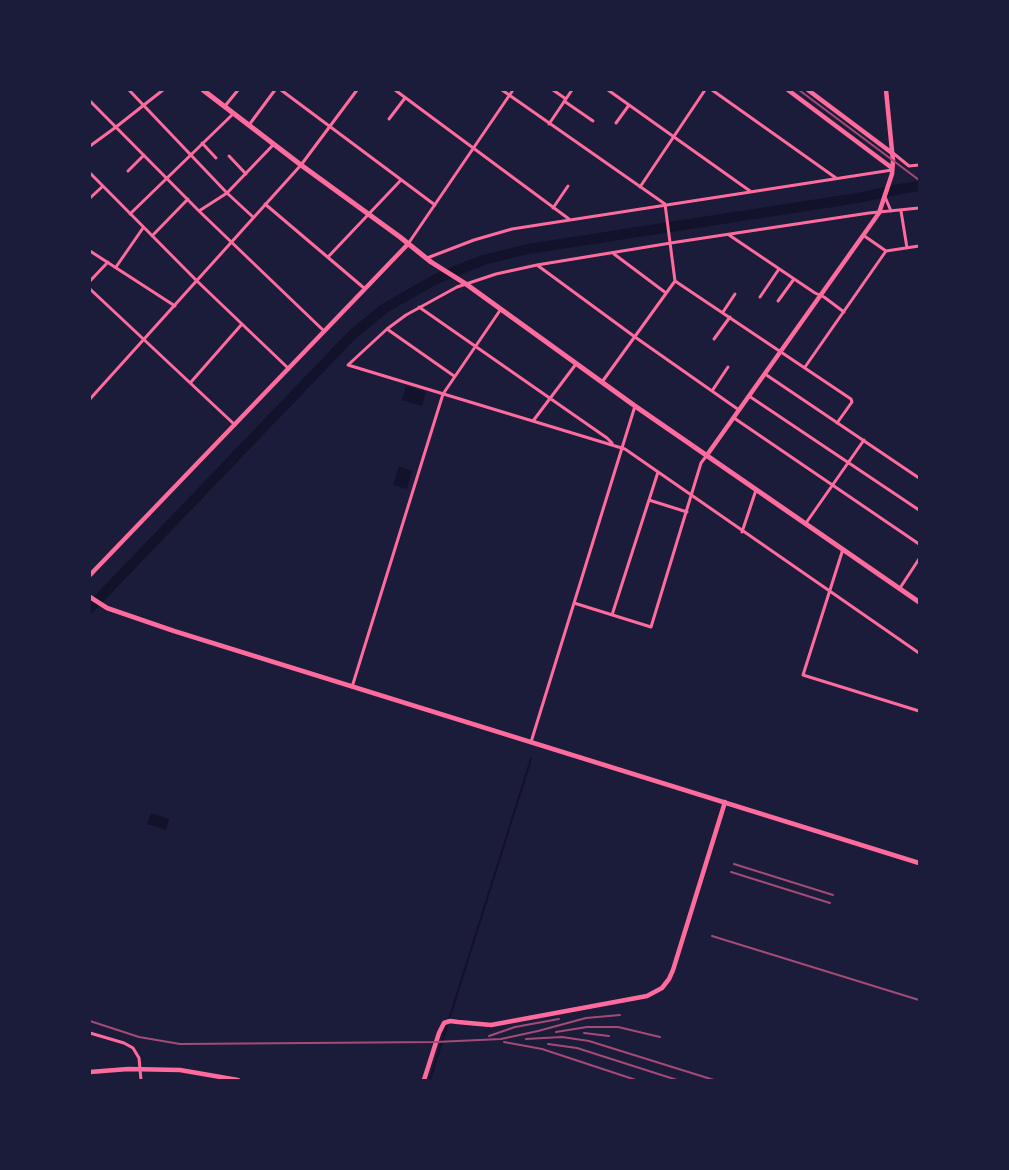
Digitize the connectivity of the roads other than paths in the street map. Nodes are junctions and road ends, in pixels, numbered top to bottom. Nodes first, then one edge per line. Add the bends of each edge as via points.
1 (129, 90) edge
2 (163, 90) edge
3 (203, 90) edge
4 (238, 90) edge
5 (275, 90) edge
6 (281, 90) edge
7 (357, 90) edge
8 (395, 90) edge
9 (502, 90) edge
10 (513, 90) edge
11 (553, 90) edge
12 (572, 90) edge
13 (608, 90) edge
14 (618, 90) edge
15 (705, 90) edge
16 (712, 90) edge
17 (788, 90) edge
18 (808, 90) edge
19 (886, 90) edge
20 (614, 94) junction
21 (509, 95) junction
22 (405, 98) junction
23 (565, 100) junction
24 (90, 101) edge
25 (144, 105) junction
26 (629, 105) junction
27 (225, 107) junction
28 (233, 113) junction
29 (389, 119) dead end
30 (593, 121) dead end
31 (616, 123) dead end
32 (549, 124) junction
33 (249, 125) junction
34 (330, 126) junction
35 (116, 127) junction
36 (674, 137) junction
37 (202, 143) junction
38 (274, 144) junction
39 (90, 146) edge
40 (473, 149) junction
41 (892, 153) junction
42 (144, 155) junction
43 (191, 155) junction
44 (229, 156) dead end
45 (216, 158) dead end
46 (301, 165) junction
47 (919, 165) edge
48 (892, 169) junction
49 (128, 171) dead end
50 (90, 173) edge
51 (246, 174) junction
52 (167, 178) junction
53 (836, 178) junction
54 (401, 180) junction
55 (102, 186) junction
56 (568, 186) dead end
57 (640, 187) junction
58 (750, 191) junction
59 (227, 193) junction
60 (884, 197) junction
61 (90, 198) edge
62 (188, 199) junction
63 (265, 204) junction
64 (665, 204) junction
65 (434, 205) junction
66 (553, 208) junction
67 (919, 208) edge
68 (200, 211) junction
69 (891, 211) junction
70 (901, 211) junction
71 (879, 213) junction
72 (130, 214) junction
73 (370, 214) junction
74 (254, 217) junction
75 (569, 220) junction
76 (143, 228) junction
77 (729, 234) junction
78 (863, 235) junction
79 (152, 236) junction
80 (231, 242) junction
81 (408, 244) junction
82 (670, 244) junction
83 (919, 246) edge
84 (907, 248) junction
85 (90, 250) edge
86 (886, 251) junction
87 (613, 254) junction
88 (328, 258) junction
89 (429, 260) junction
90 (108, 262) junction
91 (537, 265) junction
92 (116, 267) junction
93 (779, 268) junction
94 (794, 279) junction
95 (197, 281) junction
96 (675, 281) junction
97 (90, 282) edge
98 (466, 284) junction
99 (364, 288) junction
100 (90, 290) edge
101 (666, 293) junction
102 (735, 294) dead end
103 (820, 295) junction
104 (760, 297) dead end
105 (778, 301) dead end
106 (175, 306) junction
107 (419, 307) junction
108 (501, 310) junction
109 (723, 312) junction
110 (844, 312) junction
111 (730, 317) junction
112 (242, 324) junction
113 (387, 329) junction
114 (325, 332) junction
115 (635, 337) junction
116 (714, 339) dead end
117 (144, 340) junction
118 (475, 346) junction
119 (781, 351) junction
120 (576, 363) junction
121 (805, 367) junction
122 (728, 368) dead end
123 (289, 369) junction
124 (765, 374) junction
125 (454, 376) junction
126 (190, 382) junction
127 (602, 382) junction
128 (712, 391) junction
129 (443, 394) junction
130 (749, 396) junction
131 (550, 398) junction
132 (90, 399) edge
133 (635, 406) junction
134 (739, 410) junction
135 (734, 418) junction
136 (533, 421) junction
137 (837, 423) junction
138 (235, 425) junction
139 (864, 440) junction
140 (612, 445) junction
141 (622, 448) junction
142 (707, 455) junction
143 (848, 463) junction
144 (658, 472) junction
145 (919, 478) edge
146 (833, 486) junction
147 (757, 489) junction
148 (691, 495) junction
149 (649, 500) junction
150 (919, 510) edge
151 (687, 512) junction
152 (806, 523) junction
153 (742, 532) junction
154 (919, 544) edge
155 (843, 549) junction
156 (919, 559) edge
157 (90, 575) edge
158 (900, 588) junction
159 (829, 591) junction
160 (90, 597) edge
161 (919, 602) edge
162 (574, 603) junction
163 (612, 615) junction
164 (919, 654) edge
165 (351, 687) junction
166 (919, 711) edge
167 (531, 742) junction
168 (725, 802) junction
169 (919, 863) edge
170 (90, 1033) edge
171 (140, 1069) junction
172 (90, 1072) edge
173 (225, 1079) edge
174 (140, 1080) edge
175 (238, 1080) edge
176 (424, 1080) edge

1 - 25 street
2 - 25 street
3 - 27 main road
4 - 27 street
5 - 33 street
6 - 34 street
7 - 34 street
8 - 22 street
9 - 21 street
10 - 21 street
11 - 23 street
12 - 23 street
13 - 20 street
14 - 20 street
15 - 36 street
16 - 53 street
17 - 48 street
18 - 41 street
19 - 41 street
20 - 26 street
21 - 32 street
21 - 40 street
22 - 29 street
22 - 40 street
23 - 30 street
23 - 32 street
24 - 35 street
25 - 35 street
25 - 43 street
26 - 31 street
26 - 36 street
27 - 28 main road
28 - 33 main road
28 - 37 street
32 - 57 street
33 - 38 main road
34 - 46 street
34 - 54 street
35 - 39 street
35 - 42 street
36 - 57 street
36 - 58 street
37 - 43 street
37 - 45 street
38 - 46 main road
38 - 51 street
40 - 65 street
40 - 66 street
41 - 47 street via 909,166
41 - 48 street
42 - 49 street
42 - 52 street
43 - 52 street
43 - 59 street
44 - 51 street
46 - 63 street
46 - 73 main road
48 - 53 street
48 - 60 street
50 - 55 street
51 - 59 street
52 - 62 street
52 - 72 street
53 - 58 street
54 - 65 street
54 - 73 street
55 - 61 street
55 - 72 street
56 - 66 street
57 - 64 street
58 - 64 street
59 - 68 street
59 - 74 street
60 - 69 street
60 - 71 street
62 - 68 street
62 - 79 street
63 - 74 street
63 - 88 street
64 - 75 street
64 - 82 street
65 - 81 street
66 - 75 street
67 - 70 street
68 - 80 street
69 - 70 street
69 - 71 street
70 - 84 street
71 - 77 street
71 - 78 street
72 - 76 street
73 - 81 main road
73 - 88 street
74 - 80 street
75 - 89 street via 501,232
76 - 79 street
76 - 92 street
77 - 82 street
77 - 93 street
78 - 86 street
78 - 103 street
79 - 95 street
80 - 95 street
80 - 114 street
81 - 89 main road
81 - 99 street
82 - 87 street
82 - 96 street
83 - 84 street
84 - 86 street
85 - 90 street
86 - 110 street
87 - 91 street
87 - 101 street
88 - 99 street
89 - 98 main road
90 - 92 street
90 - 97 street
91 - 98 street
91 - 115 street
92 - 106 street
93 - 94 street
93 - 104 street
94 - 103 street
94 - 105 street
95 - 106 street
95 - 112 street
96 - 101 street
96 - 109 street
98 - 107 street
98 - 108 main road
99 - 114 street
100 - 117 street
101 - 115 street
102 - 109 street
103 - 110 street
103 - 119 street
106 - 117 street
107 - 113 street
107 - 118 street
108 - 118 street
108 - 120 main road
109 - 111 street
110 - 121 street
111 - 116 street
111 - 119 street
112 - 123 street
112 - 126 street
113 - 125 street
113 - 129 street via 348,365
114 - 123 street
115 - 127 street
115 - 128 street
117 - 126 street
117 - 132 street
118 - 125 street
118 - 131 street
119 - 121 street
119 - 124 street
120 - 127 main road
120 - 131 street
121 - 137 street via 851,399
122 - 128 street
123 - 138 street
124 - 130 street
124 - 137 street
125 - 129 street
126 - 138 street
127 - 133 main road
128 - 134 street
129 - 136 street
129 - 165 street
130 - 134 street
130 - 143 street
131 - 136 street
131 - 140 street via 610,440
133 - 141 street
133 - 142 main road
134 - 135 street
135 - 142 street
135 - 146 street
136 - 140 street
137 - 139 street
138 - 157 street
139 - 143 street
139 - 145 street
140 - 141 street
141 - 144 street
141 - 162 street
142 - 147 main road
142 - 148 street via 700,464
143 - 146 street
143 - 150 street
144 - 148 street
144 - 149 street
146 - 152 street
146 - 154 street
147 - 152 main road
147 - 153 street
148 - 151 street
148 - 153 street
149 - 151 street
149 - 163 street
151 - 163 street via 651,627
152 - 155 main road
153 - 159 street
155 - 158 main road
155 - 159 street
156 - 158 street
158 - 161 main road
159 - 164 street
159 - 166 street via 803,675
160 - 165 street via 107,608
162 - 163 street
162 - 167 street
165 - 167 street
167 - 168 street
168 - 169 street
168 - 176 street via 673,970 662,988 647,996 491,1025 450,1021 439,1033
170 - 171 street via 133,1048 139,1058
171 - 172 street
171 - 173 street via 180,1070
171 - 174 street
173 - 175 street

